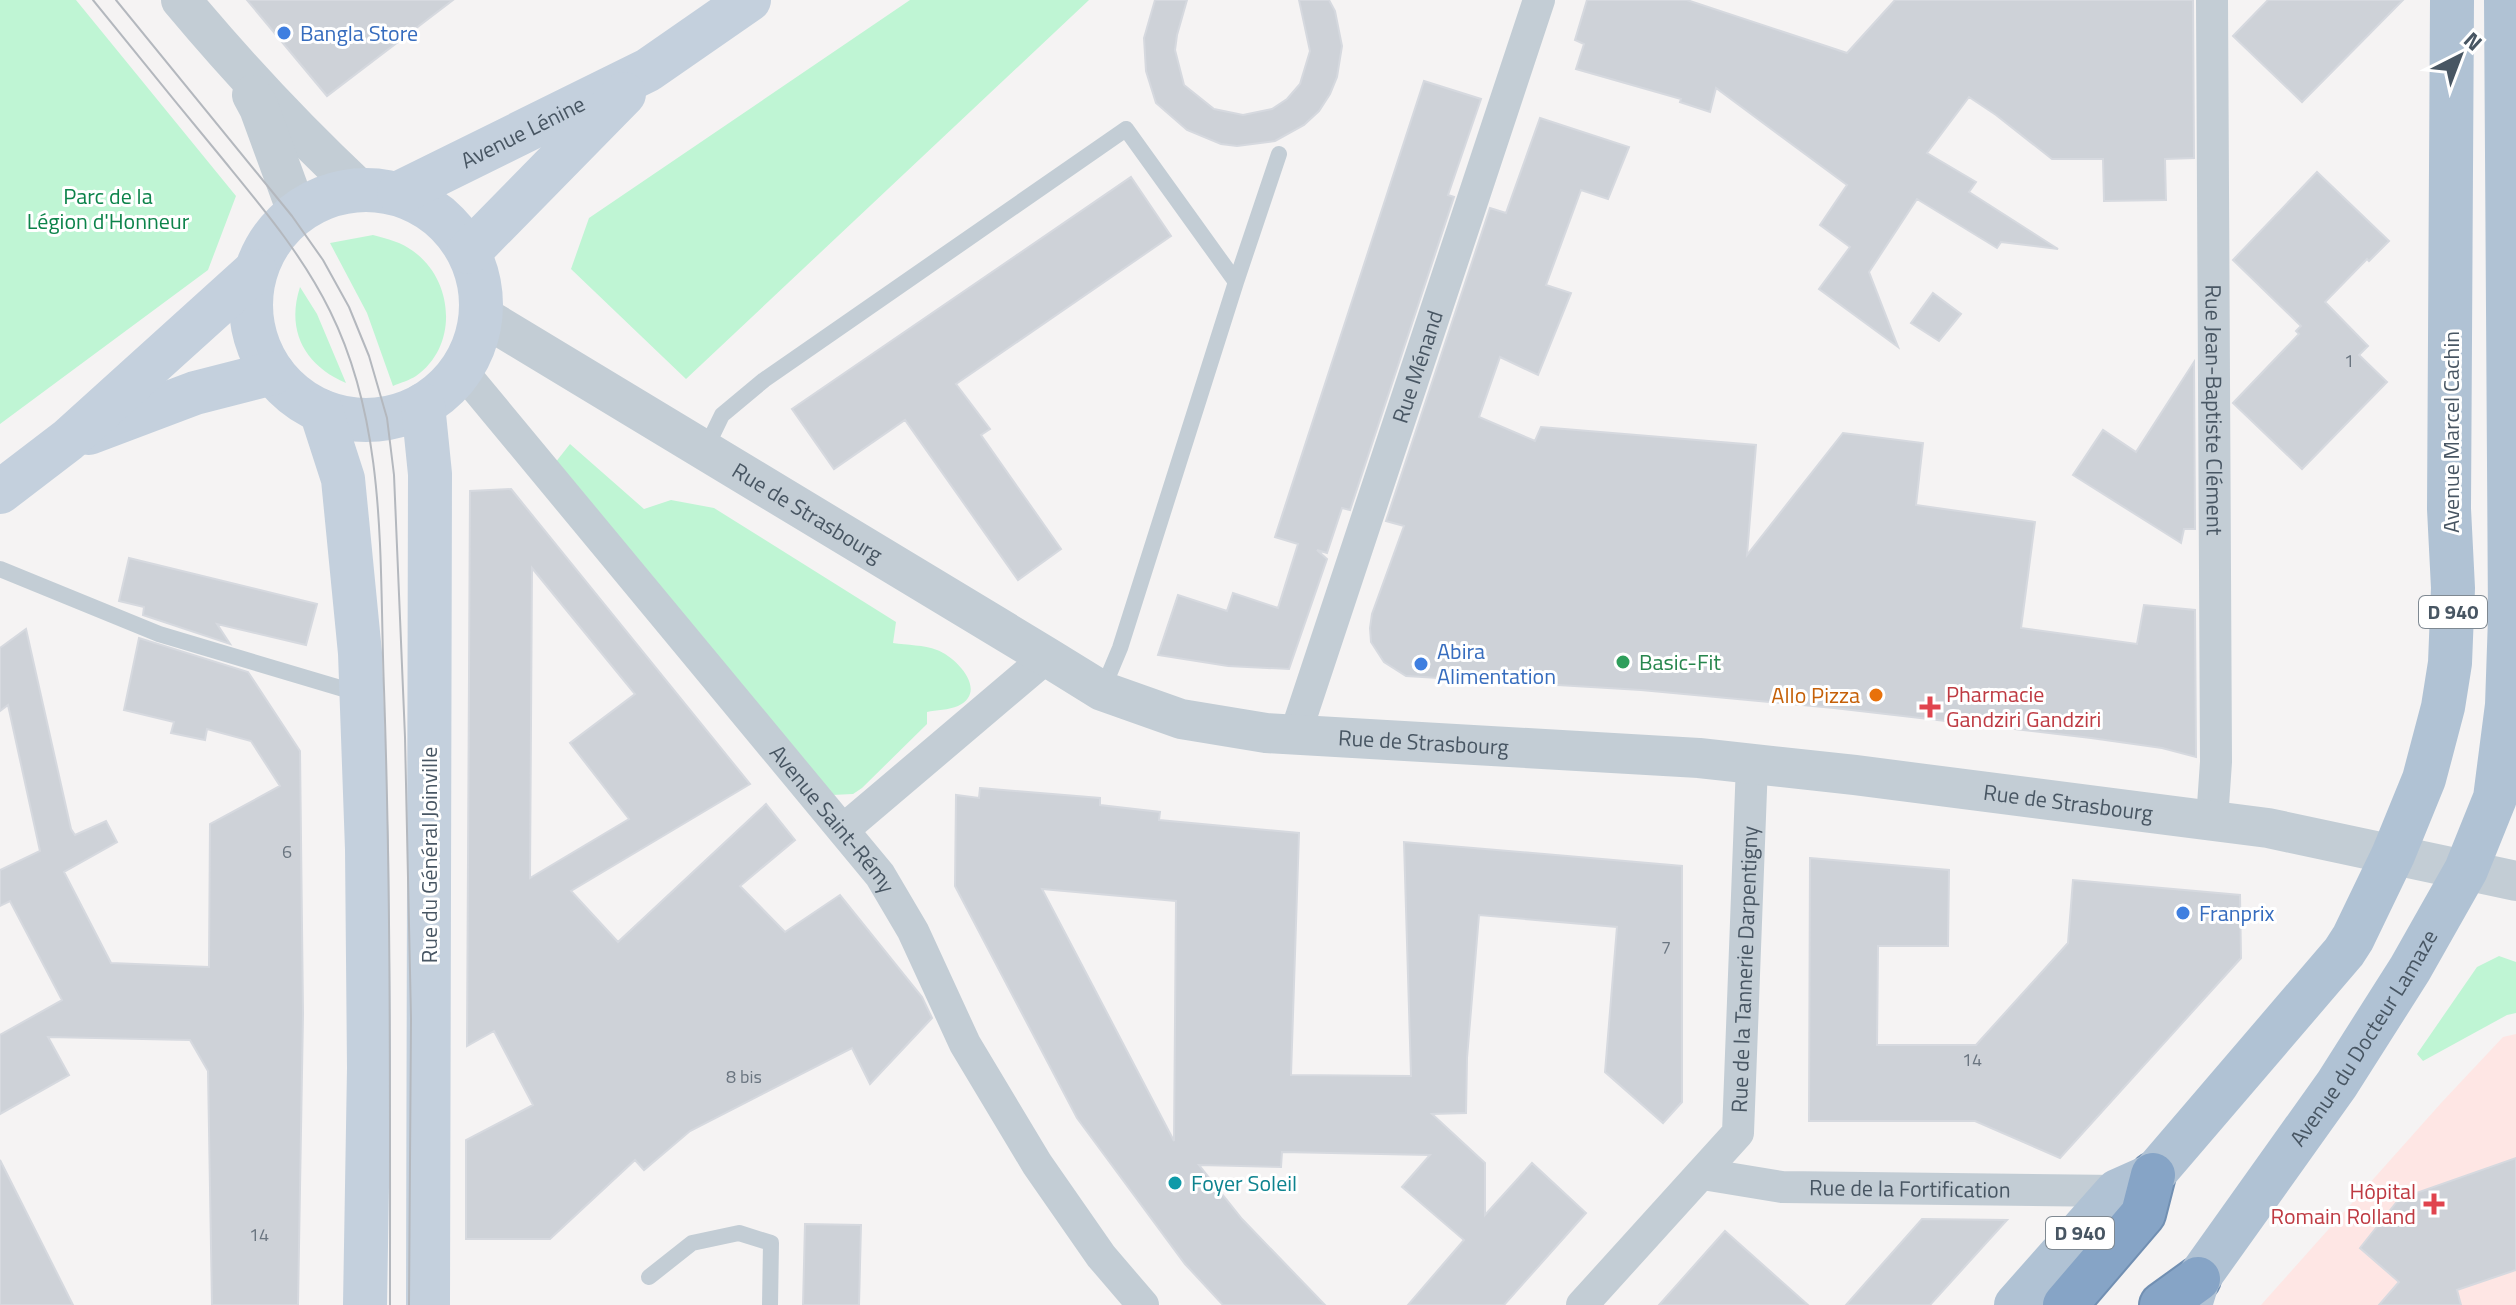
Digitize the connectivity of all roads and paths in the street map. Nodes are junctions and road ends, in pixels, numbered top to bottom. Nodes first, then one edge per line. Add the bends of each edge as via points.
1 (181, 0) edge
2 (749, 0) edge
3 (1539, 0) edge
4 (2212, 0) edge
5 (2452, 0) edge
6 (2506, 0) edge
7 (234, 64) junction
8 (648, 70) junction
9 (1279, 154) dead end
10 (379, 191) junction
11 (297, 212) junction
12 (469, 252) junction
13 (255, 271) junction
14 (1236, 282) junction
15 (484, 317) junction
16 (463, 372) junction
17 (273, 373) junction
18 (423, 405) junction
19 (321, 411) junction
20 (68, 440) junction
21 (705, 450) junction
22 (0, 492) edge
23 (0, 569) edge
24 (2513, 618) edge
25 (1047, 657) junction
26 (1102, 691) junction
27 (361, 694) junction
28 (1295, 735) junction
29 (1752, 764) junction
30 (2212, 820) junction
31 (843, 830) junction
32 (2393, 855) junction
33 (2466, 870) junction
34 (2516, 881) edge
35 (1703, 1174) junction
36 (2135, 1183) junction
37 (649, 1277) dead end
38 (2194, 1292) edge
39 (365, 1305) edge
40 (428, 1305) edge
41 (770, 1305) edge
42 (1143, 1305) edge
43 (1582, 1305) edge
44 (2016, 1305) edge
45 (2065, 1305) edge
46 (2162, 1305) edge

1 - 7 street
2 - 8 main road, Avenue Lénine
3 - 28 street, Rue Ménand
4 - 30 street, Rue Jean-Baptiste Clément
5 - 32 main road, Avenue Marcel Cachin / D 940 via 2452,640 2443,707 2424,779
6 - 24 main road, D 940
7 - 10 street via 308,141
7 - 11 street via 259,108
8 - 10 main road, Avenue Lénine
8 - 12 main road, Avenue Lénine
9 - 14 lane
10 - 11 main road via 323,197
10 - 12 main road via 424,204 448,223
11 - 13 main road via 279,228
12 - 15 main road
13 - 17 main road via 250,307 257,341
13 - 20 main road
14 - 21 lane via 1126,129 764,380 722,415
14 - 26 lane
15 - 16 main road
15 - 21 street, Rue de Strasbourg
16 - 18 main road
16 - 31 street, Avenue Saint-Rémy
17 - 19 main road via 293,394
17 - 20 main road via 195,393
18 - 19 main road via 377,419
18 - 40 main road, Rue du Général Joinville via 430,474
19 - 27 main road via 343,479
20 - 22 main road
21 - 25 street, Rue de Strasbourg
23 - 27 lane via 159,634
24 - 33 main road, D 940 via 2499,777
25 - 26 street, Rue de Strasbourg
25 - 31 street
26 - 28 street, Rue de Strasbourg via 1181,719
27 - 39 main road via 369,1068
28 - 29 street, Rue de Strasbourg
29 - 30 street, Rue de Strasbourg
29 - 35 street, Rue de la Tannerie Darpentigny via 1738,1133
30 - 32 street, Rue de Strasbourg
31 - 42 street, Avenue Saint-Rémy via 880,875 913,931 965,1044 1037,1164 1101,1256
32 - 33 street, Rue de Strasbourg
32 - 36 main road, D 940 via 2344,952
33 - 34 street, Rue de Strasbourg
33 - 38 main road, Avenue du Docteur Lamaze / D 940 via 2337,1084
35 - 36 street, Rue de la Fortification via 1782,1187
35 - 43 street, Rue de la Tannerie Darpentigny
36 - 44 main road, D 940
36 - 45 highway via 2143,1214
37 - 41 lane via 692,1243 739,1233 771,1243
38 - 46 highway

